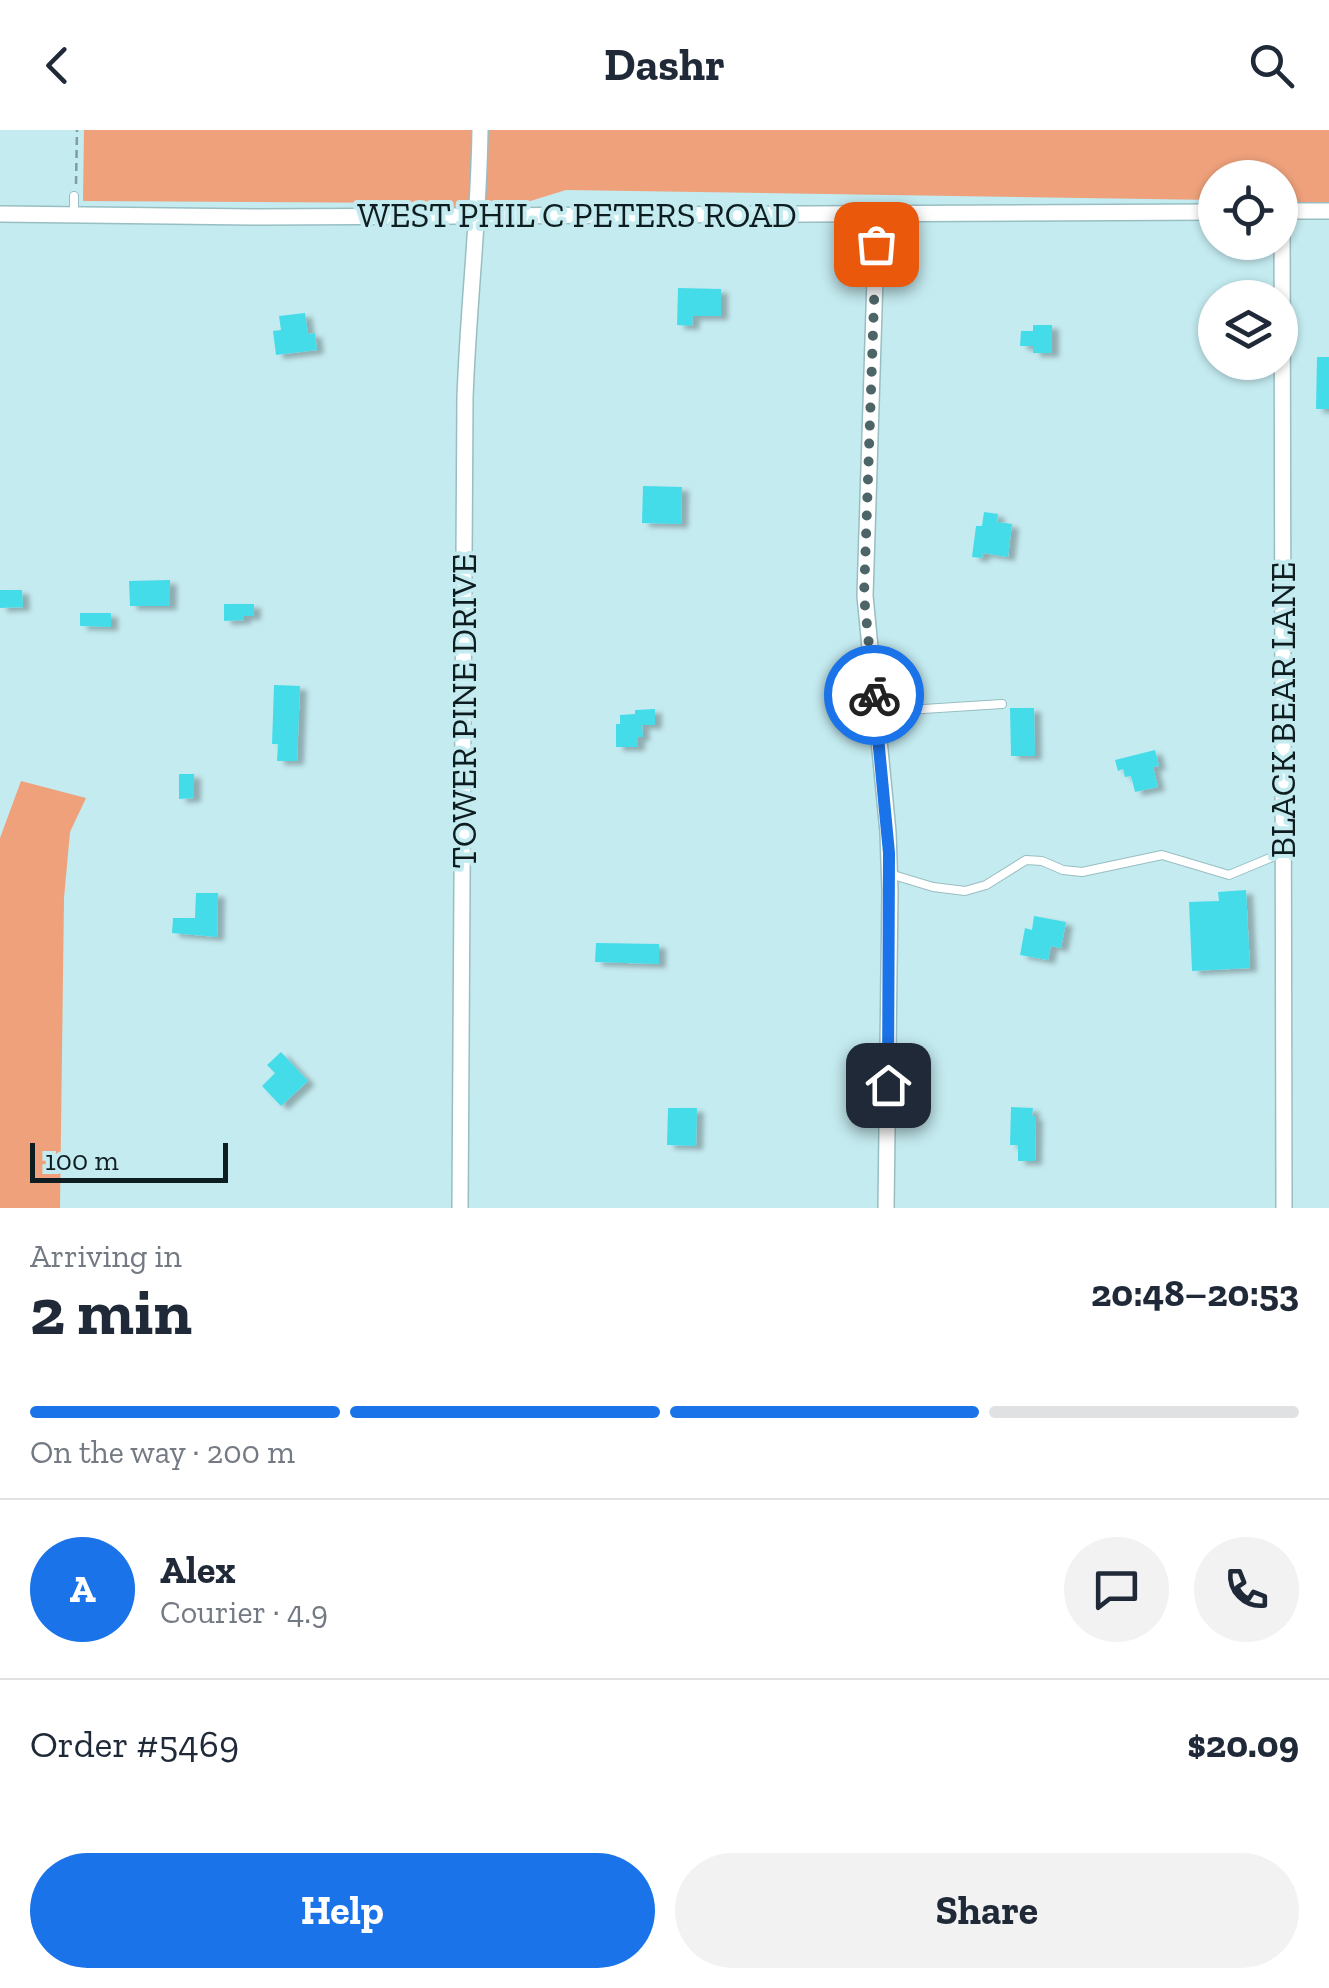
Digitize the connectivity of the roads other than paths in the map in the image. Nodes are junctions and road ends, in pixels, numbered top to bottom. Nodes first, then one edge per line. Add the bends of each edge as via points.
1 (480, 130) edge
2 (74, 196) road end
3 (1298, 211) edge
4 (1329, 211) edge
5 (1198, 212) edge
6 (0, 214) edge
7 (877, 214) junction
8 (74, 215) junction
9 (479, 215) junction
10 (1281, 260) edge
11 (1002, 704) dead end
12 (876, 712) junction
13 (1284, 852) junction
14 (890, 874) junction
15 (460, 1208) edge
16 (886, 1208) edge
17 (1284, 1208) edge

1 - 9 street, TOWER PINE DRIVE
2 - 8 lane
3 - 4 street
5 - 7 street, WEST PHIL C PETERS ROAD
6 - 8 street, WEST PHIL C PETERS ROAD
7 - 9 street, WEST PHIL C PETERS ROAD
7 - 12 street via 864,596
8 - 9 street, WEST PHIL C PETERS ROAD
9 - 15 street, TOWER PINE DRIVE via 465,398
10 - 13 street, BLACK BEAR LANE
11 - 12 lane
12 - 14 street
13 - 14 lane via 1229,875 1162,855 1082,872 1026,860 964,892
13 - 17 street, BLACK BEAR LANE
14 - 16 street

